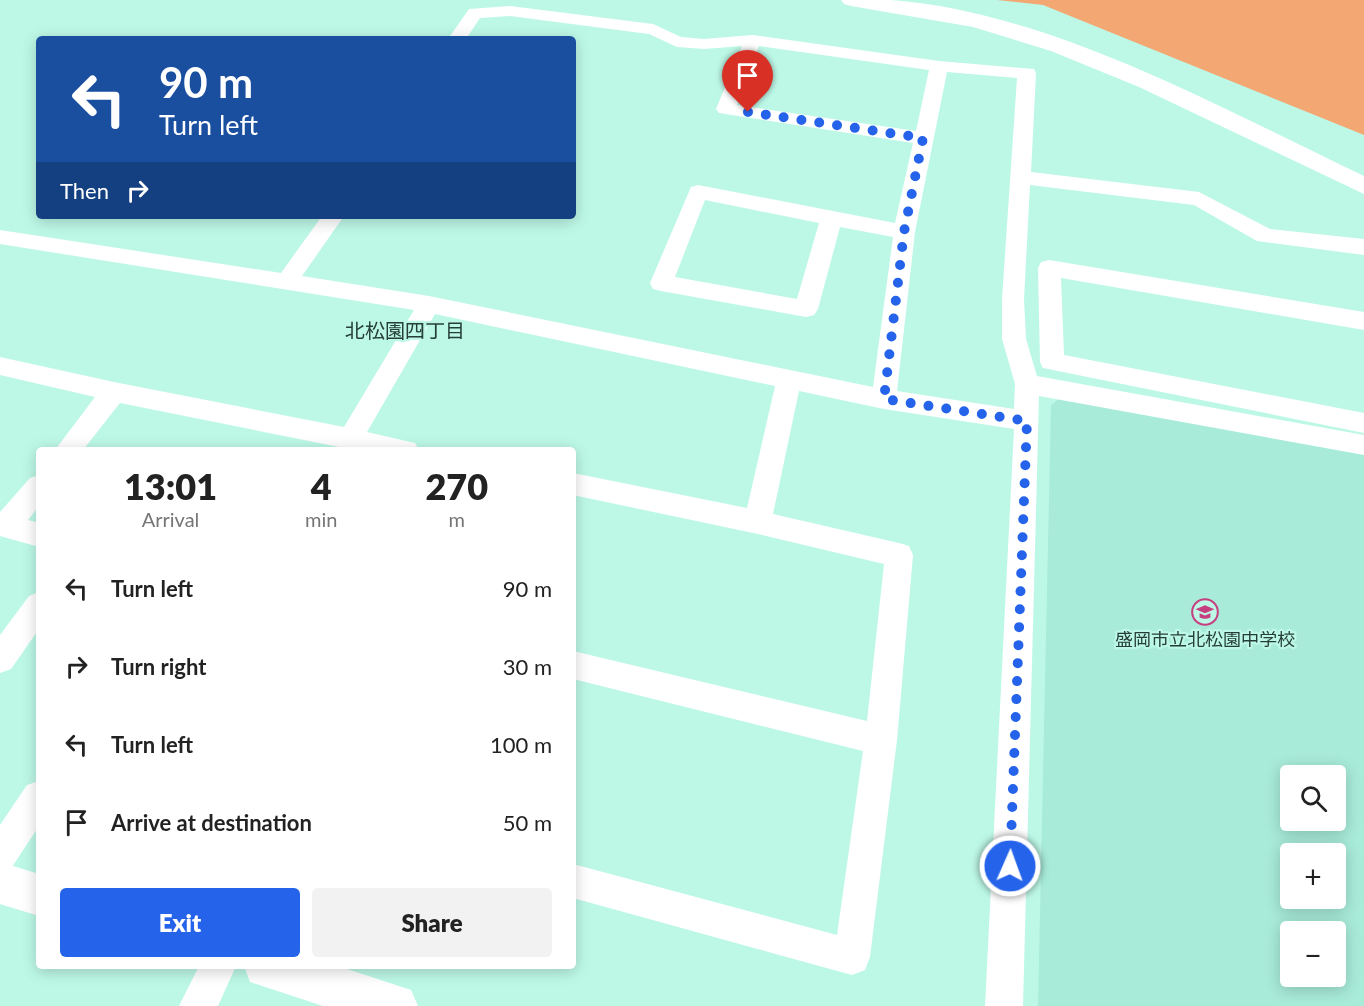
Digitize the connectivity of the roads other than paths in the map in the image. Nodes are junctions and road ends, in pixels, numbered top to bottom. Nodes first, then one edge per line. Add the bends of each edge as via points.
1 (851, 0) edge
2 (459, 36) edge
3 (753, 40) junction
4 (939, 66) junction
5 (923, 138) junction
6 (1021, 177) junction
7 (1364, 186) edge
8 (331, 219) edge
9 (831, 219) junction
10 (904, 232) junction
11 (8, 238) edge
12 (1364, 247) edge
13 (0, 256) edge
14 (286, 282) junction
15 (429, 304) junction
16 (1364, 321) edge
17 (0, 366) edge
18 (789, 380) junction
19 (1027, 384) junction
20 (114, 392) junction
21 (884, 399) junction
22 (1027, 421) junction
23 (1364, 423) edge
24 (350, 439) junction
25 (1364, 445) edge
26 (70, 447) edge
27 (391, 447) edge
28 (576, 485) edge
29 (36, 489) edge
30 (758, 522) junction
31 (3, 525) edge
32 (36, 534) edge
33 (36, 610) edge
34 (0, 659) edge
35 (576, 666) edge
36 (881, 740) junction
37 (36, 801) edge
38 (0, 855) edge
39 (576, 882) edge
40 (0, 883) edge
41 (36, 894) edge
42 (216, 969) edge
43 (276, 969) edge
44 (198, 1006) edge
45 (395, 1006) edge
46 (1004, 1006) edge

1 - 7 street via 1012,31 1108,65
2 - 3 street via 475,13 510,11 653,29 676,42
3 - 4 street
3 - 5 street via 726,109
4 - 5 street
4 - 6 street via 1027,73
5 - 10 street
6 - 12 street via 1199,199 1265,236
6 - 19 street via 1014,339
8 - 14 street
9 - 9 street via 806,309 661,283 698,192
9 - 10 street
10 - 21 street
11 - 13 street
11 - 14 street
14 - 15 street
15 - 18 street
15 - 24 street
16 - 23 street via 1049,268 1052,363
17 - 20 street
18 - 21 street
18 - 30 street
19 - 22 street
19 - 25 street
20 - 24 street
20 - 26 street
21 - 22 street
22 - 46 street
24 - 27 street
28 - 30 street
29 - 31 street
30 - 36 street via 899,555
31 - 32 street
33 - 34 street
35 - 36 street
36 - 39 street via 852,957
37 - 38 street
40 - 41 street
42 - 44 street
43 - 45 street

